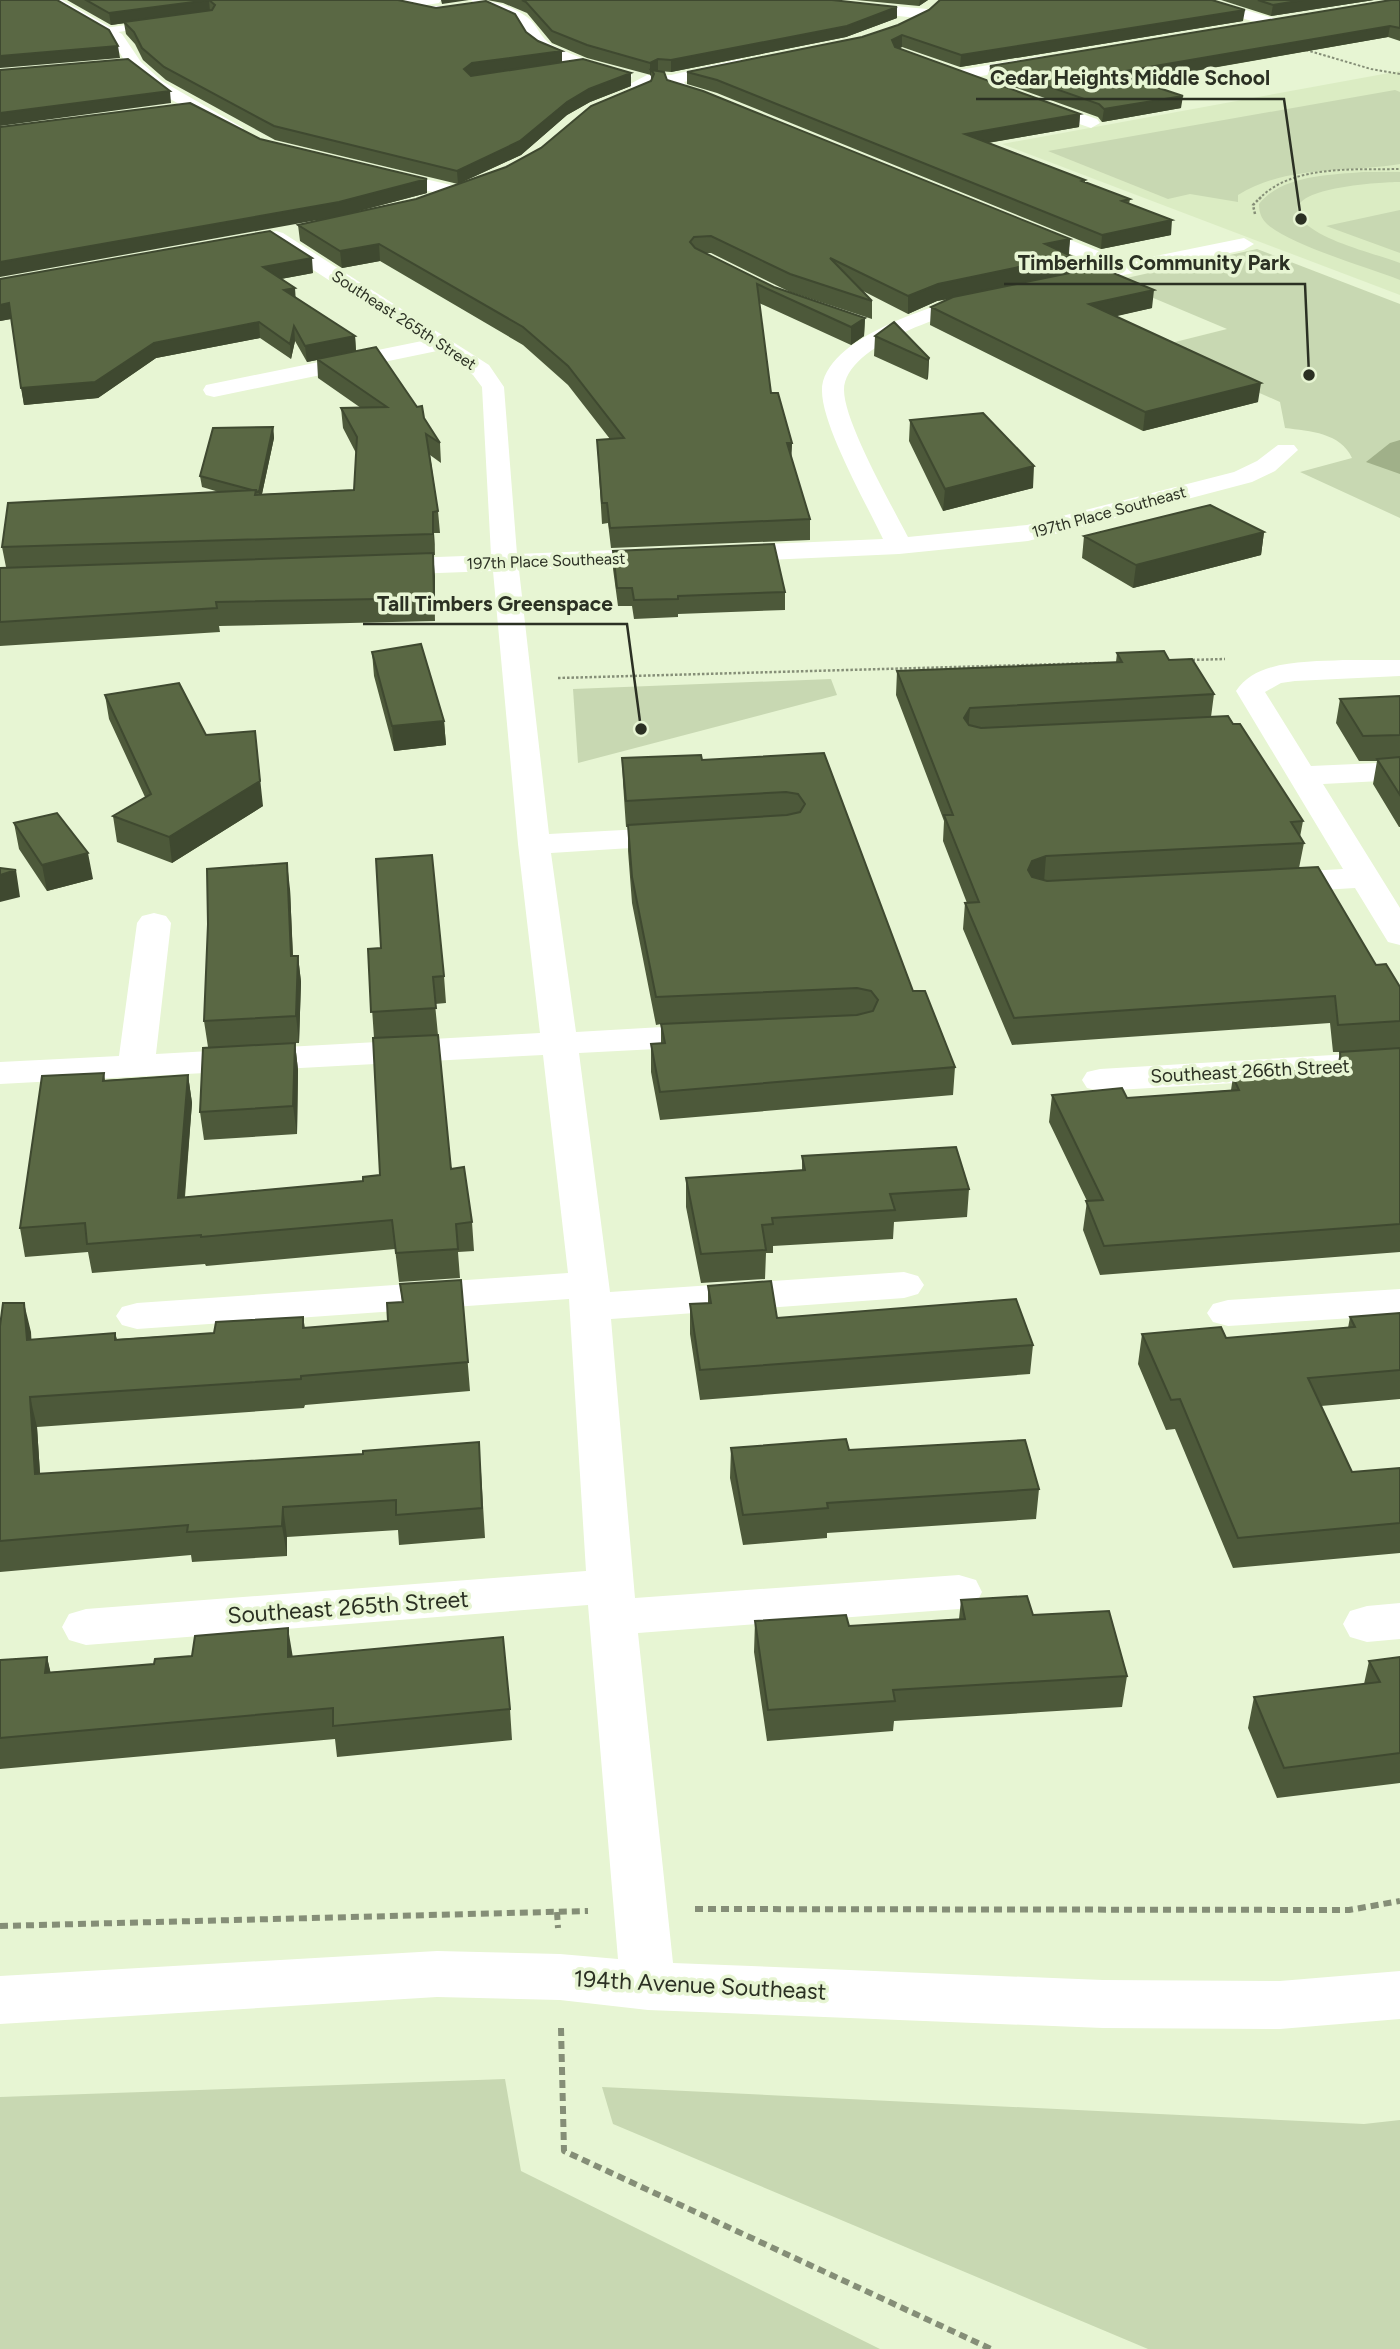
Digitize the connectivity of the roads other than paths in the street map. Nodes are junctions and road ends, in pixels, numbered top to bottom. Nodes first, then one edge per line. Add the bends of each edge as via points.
1 (51, 0) edge
2 (434, 0) edge
3 (785, 0) edge
4 (942, 0) edge
5 (1196, 0) edge
6 (484, 3) edge
7 (927, 14) junction
8 (170, 22) edge
9 (897, 28) edge
10 (1238, 29) edge
11 (106, 31) junction
12 (760, 60) edge
13 (1052, 60) edge
14 (134, 64) junction
15 (110, 66) edge
16 (587, 66) junction
17 (565, 69) edge
18 (673, 84) junction
19 (643, 85) junction
20 (995, 88) edge
21 (697, 95) edge
22 (620, 97) edge
23 (1019, 97) edge
24 (195, 108) junction
25 (168, 112) edge
26 (1091, 124) dead end
27 (244, 133) edge
28 (355, 168) edge
29 (482, 184) edge
30 (461, 193) junction
31 (426, 204) edge
32 (1008, 221) edge
33 (280, 236) edge
34 (1244, 244) road end
35 (1124, 269) junction
36 (1045, 285) edge
37 (1006, 294) edge
38 (860, 324) edge
39 (886, 333) junction
40 (439, 344) junction
41 (214, 390) dead end
42 (1286, 450) dead end
43 (899, 546) junction
44 (505, 563) junction
45 (355, 568) edge
46 (1400, 668) edge
47 (1400, 771) edge
48 (1302, 776) junction
49 (707, 834) edge
50 (534, 845) junction
51 (1364, 878) junction
52 (1239, 884) edge
53 (154, 923) dead end
54 (1400, 935) edge
55 (748, 1034) edge
56 (560, 1042) junction
57 (1400, 1062) edge
58 (136, 1066) junction
59 (0, 1073) edge
60 (1100, 1080) dead end
61 (904, 1285) dead end
62 (589, 1296) junction
63 (1400, 1301) edge
64 (1228, 1313) dead end
65 (136, 1316) dead end
66 (959, 1592) dead end
67 (612, 1602) junction
68 (86, 1627) dead end
69 (648, 1986) junction
70 (1400, 1995) edge
71 (0, 2000) edge

1 - 11 street
2 - 6 street via 406,7 437,12
3 - 7 street
4 - 7 street
5 - 10 street via 1281,22
6 - 16 street via 523,21 546,48
7 - 9 street
8 - 11 lane
11 - 14 street via 125,45
12 - 18 street
13 - 20 street via 953,73
14 - 15 street
14 - 24 street
16 - 17 lane
16 - 19 street
18 - 19 street
18 - 21 street
19 - 22 street
23 - 26 street
24 - 25 street
24 - 27 street
28 - 30 street
29 - 30 street
30 - 31 street
32 - 35 street
33 - 40 street, Southeast 265th Street
34 - 35 street
35 - 36 street
37 - 39 street via 945,308
38 - 39 street
39 - 43 street via 848,360 832,388 838,414
40 - 41 street
40 - 44 street, Southeast 265th Street via 481,370 494,387
42 - 43 street, 197th Place Southeast via 1242,477 1028,533
43 - 44 street, 197th Place Southeast
44 - 45 street, 197th Place Southeast
44 - 50 street, Southeast 265th Street
46 - 48 street via 1295,672 1251,686 1257,727
47 - 48 street
48 - 51 street
49 - 50 street
50 - 56 street, Southeast 265th Street
51 - 52 street
51 - 54 street
53 - 58 street
55 - 56 street
56 - 58 street
56 - 62 street, Southeast 265th Street
57 - 60 street, Southeast 266th Street
58 - 59 street
61 - 62 street
62 - 65 street
62 - 67 street, Southeast 265th Street
63 - 64 street
66 - 67 street, Southeast 265th Street
67 - 68 street, Southeast 265th Street
67 - 69 street, Southeast 265th Street
69 - 70 street, 194th Avenue Southeast via 1103,2004 1280,2005
69 - 71 street, 194th Avenue Southeast via 560,1977 437,1974

